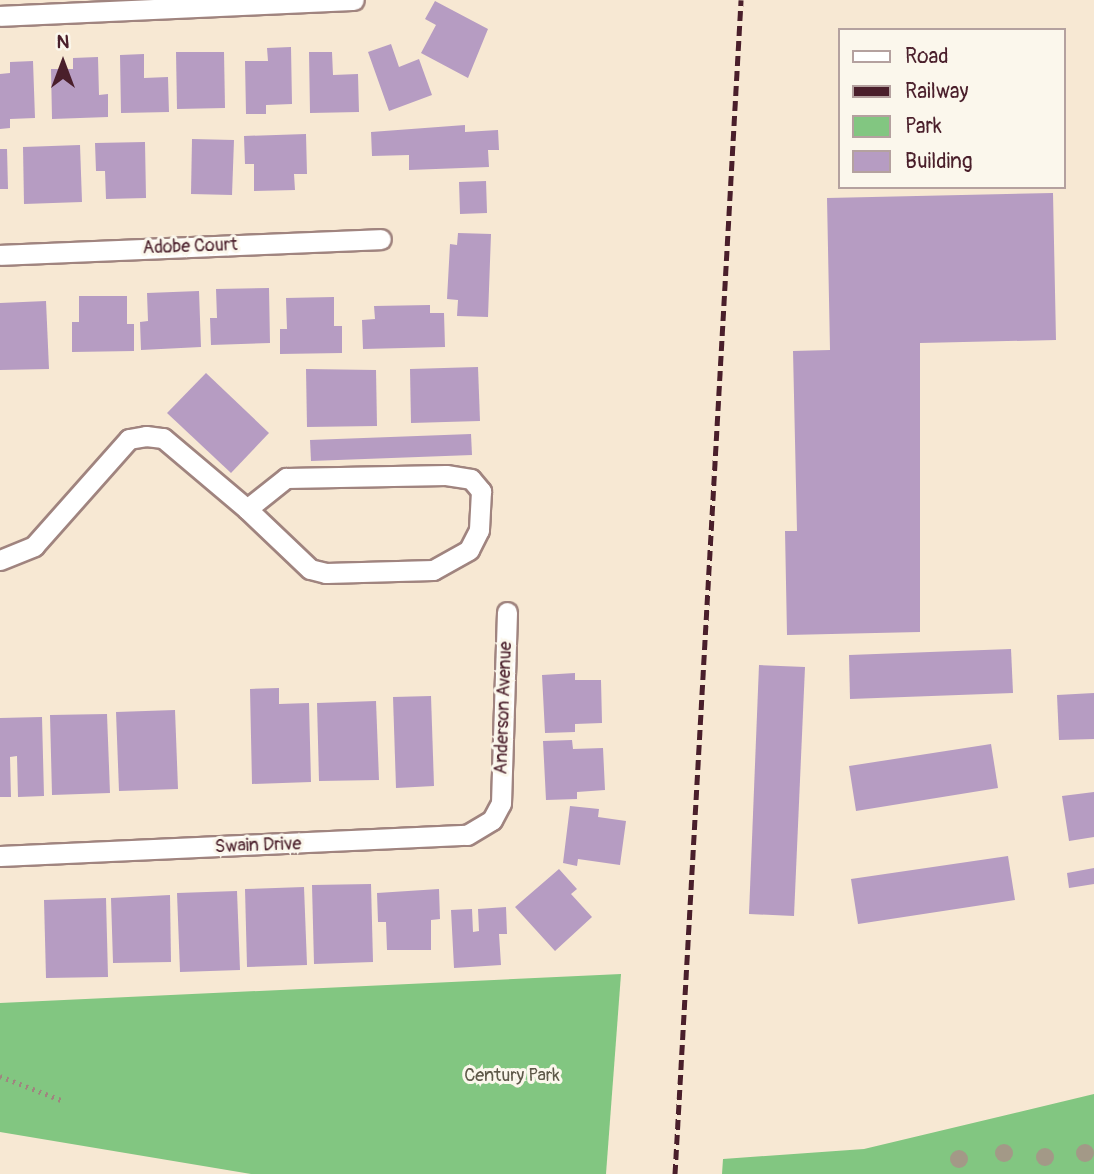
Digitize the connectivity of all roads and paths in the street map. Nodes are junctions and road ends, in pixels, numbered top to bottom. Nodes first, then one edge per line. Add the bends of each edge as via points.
1 (354, 0) edge
2 (113, 5) edge
3 (0, 16) edge
4 (381, 239) dead end
5 (0, 256) edge
6 (247, 509) junction
7 (0, 560) edge
8 (507, 612) dead end
9 (501, 803) joint
10 (0, 856) edge
11 (0, 1076) edge
12 (61, 1100) dead end

1 - 2 street
2 - 3 street
4 - 5 street, Adobe Court
6 - 6 street via 310,569 326,573 433,570 469,551 480,530 481,491 471,480 446,475 286,478
6 - 7 street via 163,438 130,439 34,546
8 - 9 street, Anderson Avenue
9 - 10 street, Swain Drive via 492,820 467,835 450,838
11 - 12 path

